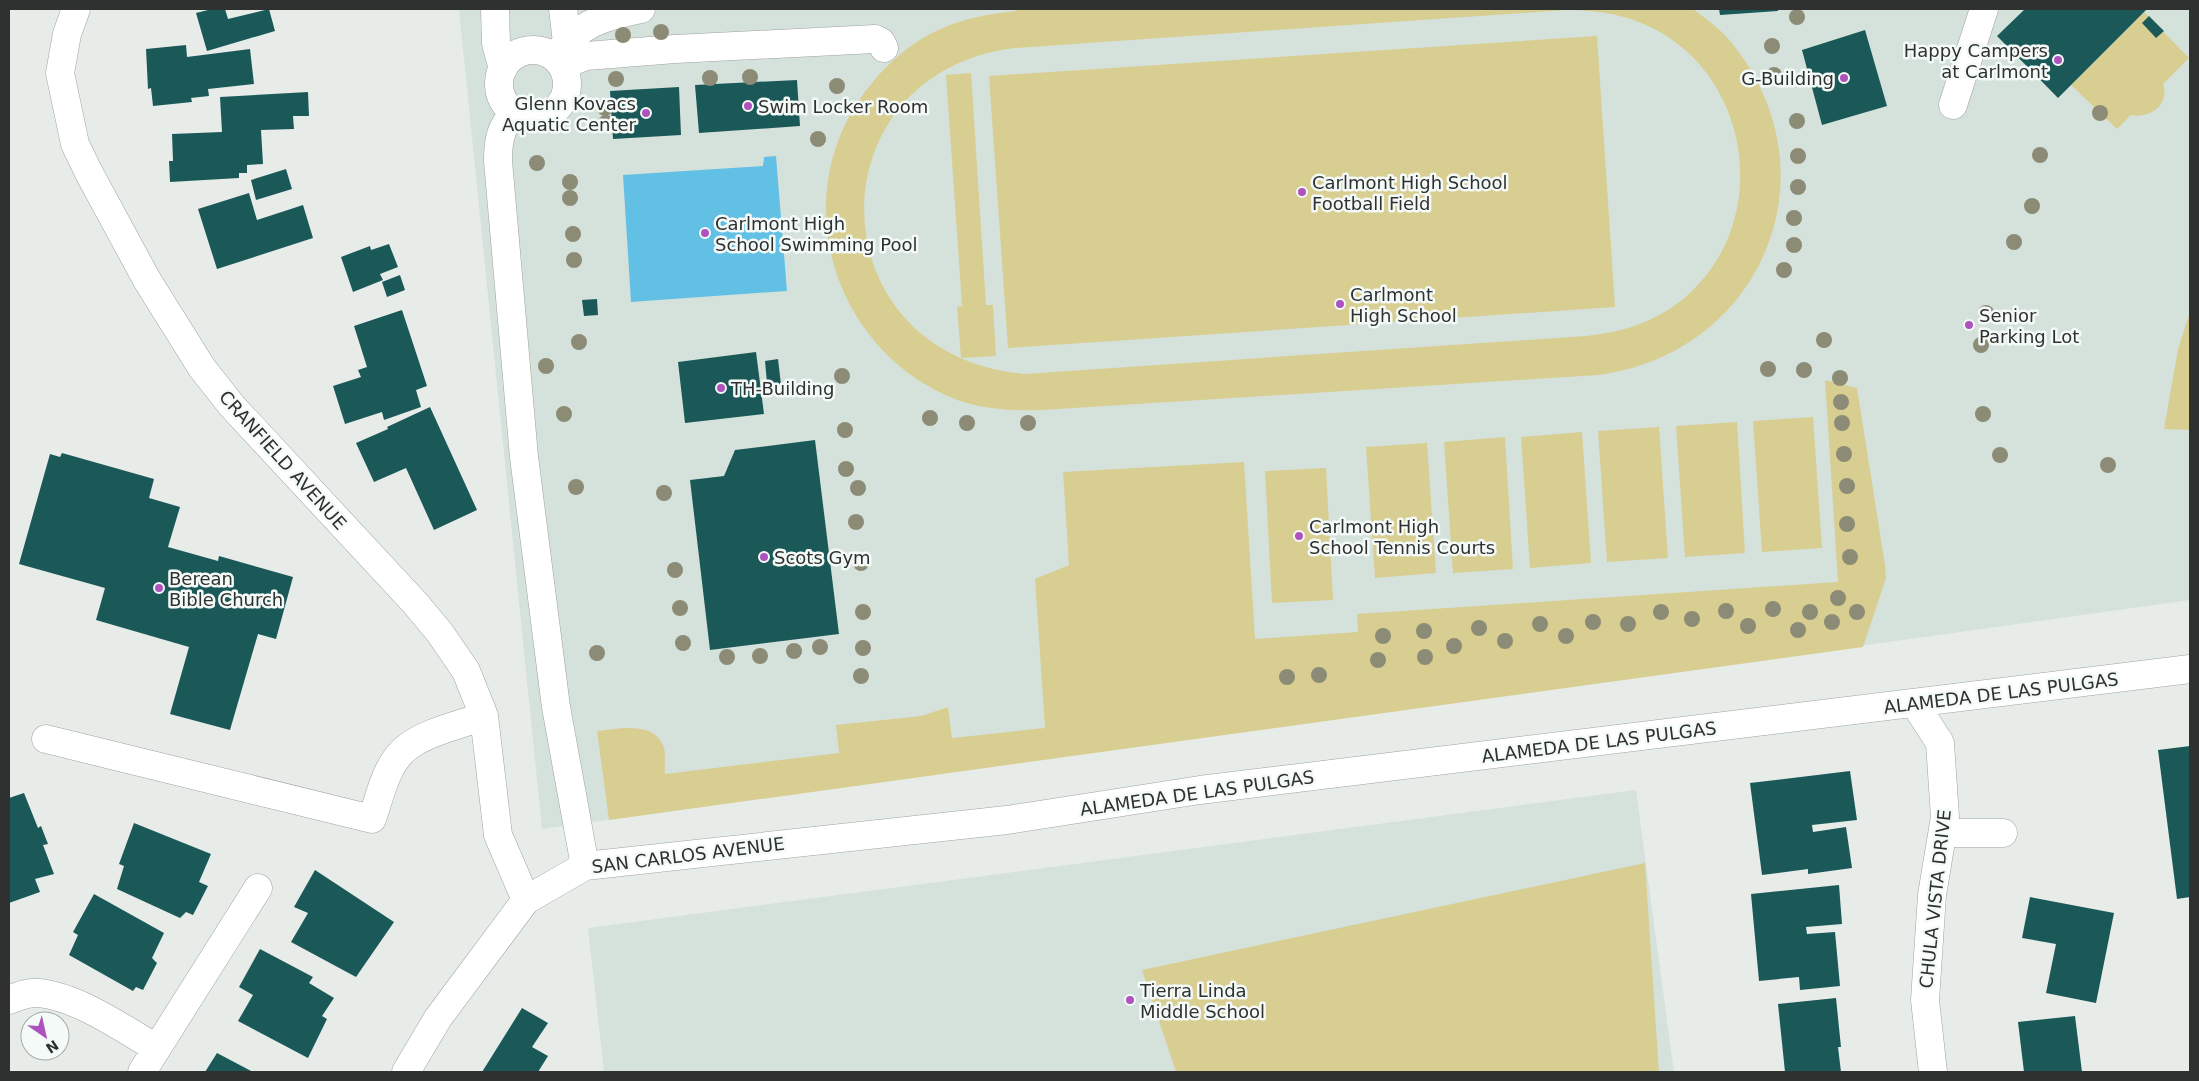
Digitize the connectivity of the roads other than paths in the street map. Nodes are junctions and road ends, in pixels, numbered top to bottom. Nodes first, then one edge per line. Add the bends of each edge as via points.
1 (76, 9) edge
2 (495, 9) edge
3 (563, 9) edge
4 (641, 9) edge
5 (1984, 9) edge
6 (884, 48) dead end
7 (563, 56) junction
8 (503, 69) junction
9 (1953, 105) dead end
10 (514, 113) junction
11 (2190, 670) edge
12 (1915, 704) junction
13 (484, 716) junction
14 (46, 739) dead end
15 (1008, 820) joint
16 (1943, 833) junction
17 (2003, 833) dead end
18 (585, 866) junction
19 (258, 888) dead end
20 (526, 900) junction
21 (9, 1000) edge
22 (156, 1048) junction
23 (142, 1072) edge
24 (406, 1072) edge
25 (1933, 1072) edge

1 - 13 main road, CRANFIELD AVENUE via 67,34 60,73 75,144 146,280 202,368 232,406 440,633 466,671
2 - 8 main road via 496,43
3 - 7 main road
4 - 7 main road via 615,14 582,28
5 - 9 main road
6 - 7 main road via 875,39 586,56 568,63
7 - 8 main road via 525,50 515,55
7 - 10 main road via 568,88 559,108 538,119
8 - 10 main road via 498,84 506,106
10 - 18 main road via 504,124 499,137 498,160 524,457 556,707
11 - 12 main road, ALAMEDA DE LAS PULGAS
12 - 15 main road, ALAMEDA DE LAS PULGAS via 1200,790
12 - 16 main road, CHULA VISTA DRIVE via 1940,743 1946,818
13 - 14 main road via 416,741 404,750 389,773 372,819
13 - 20 main road, CRANFIELD AVENUE via 498,835
15 - 18 main road, SAN CARLOS AVENUE
16 - 17 main road
16 - 25 main road, CHULA VISTA DRIVE via 1932,895 1925,1000
18 - 20 main road, SAN CARLOS AVENUE
19 - 22 main road
20 - 24 main road, SAN CARLOS AVENUE via 438,1018
21 - 22 main road via 23,994 38,993 70,1001
22 - 23 main road

